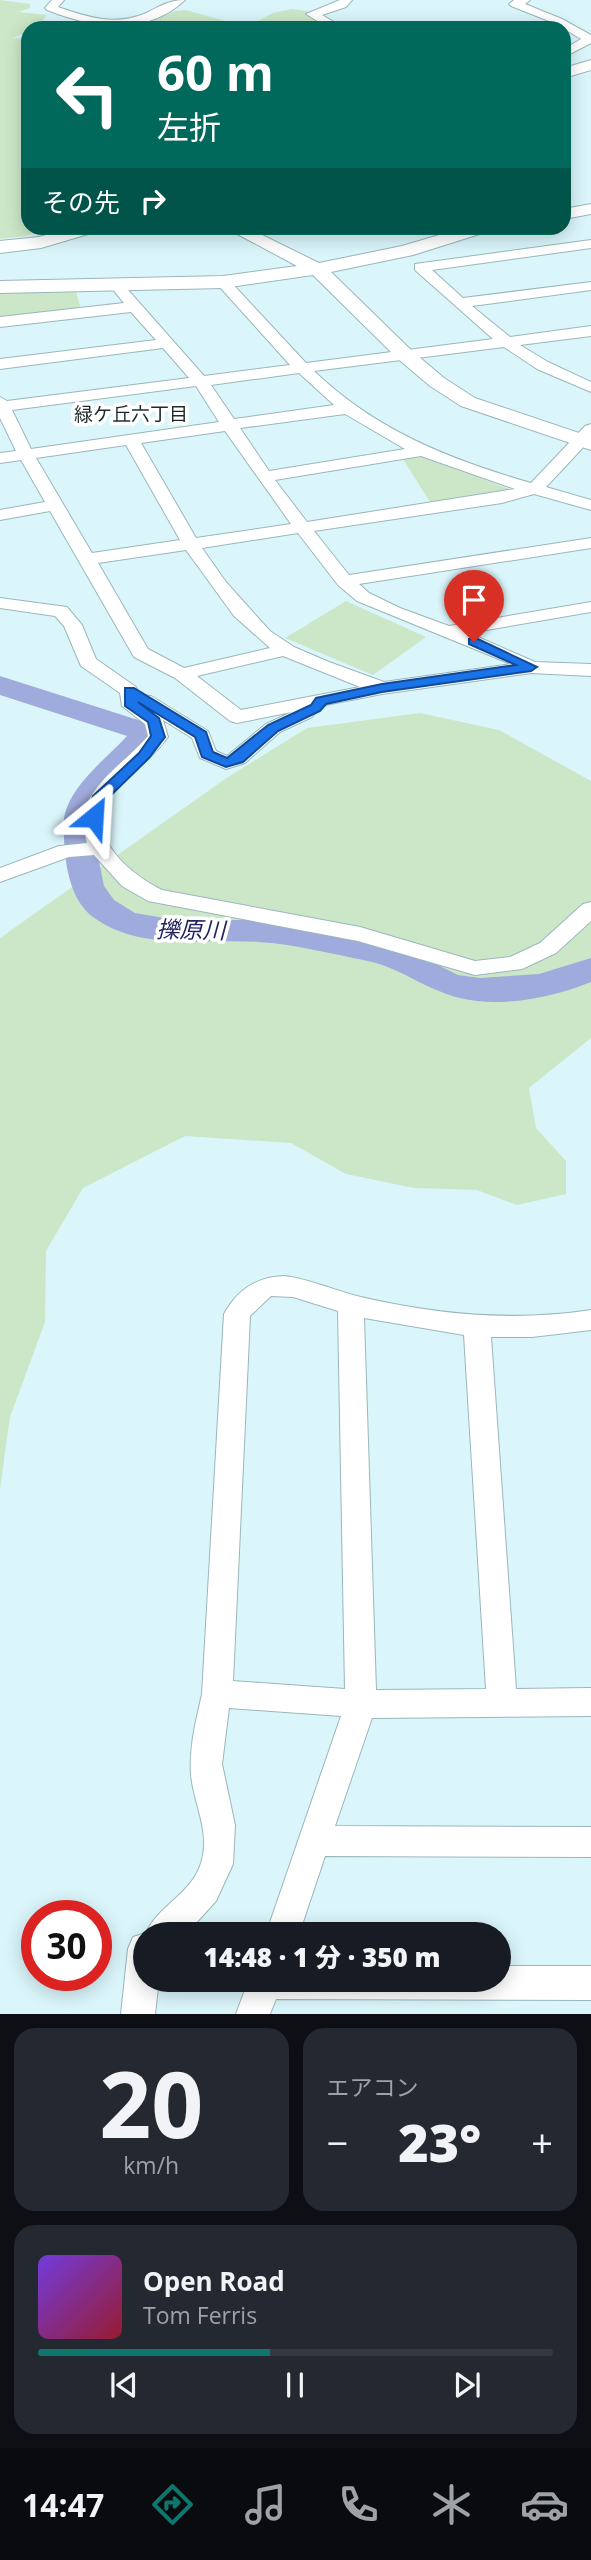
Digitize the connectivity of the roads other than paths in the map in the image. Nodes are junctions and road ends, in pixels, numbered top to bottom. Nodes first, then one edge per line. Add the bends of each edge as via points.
1 (58, 0) edge
2 (179, 0) edge
3 (334, 0) edge
4 (346, 0) edge
5 (501, 0) edge
6 (519, 2) edge
7 (312, 14) junction
8 (79, 21) edge
9 (138, 21) edge
10 (325, 21) edge
11 (558, 21) edge
12 (571, 29) edge
13 (571, 50) edge
14 (591, 65) edge
15 (571, 71) edge
16 (591, 209) edge
17 (571, 213) edge
18 (65, 235) edge
19 (249, 235) edge
20 (456, 235) edge
21 (591, 244) edge
22 (0, 247) edge
23 (317, 269) junction
24 (223, 282) junction
25 (117, 286) junction
26 (591, 286) edge
27 (0, 287) edge
28 (460, 303) junction
29 (132, 307) junction
30 (0, 322) edge
31 (591, 331) edge
32 (503, 342) junction
33 (168, 343) junction
34 (404, 354) junction
35 (0, 365) edge
36 (305, 368) junction
37 (591, 379) edge
38 (572, 381) junction
39 (202, 383) junction
40 (591, 387) edge
41 (1, 405) edge
42 (348, 408) junction
43 (228, 427) junction
44 (587, 438) edge
45 (132, 441) junction
46 (422, 451) junction
47 (26, 455) junction
48 (0, 458) edge
49 (264, 477) junction
50 (535, 489) junction
51 (55, 505) junction
52 (591, 505) edge
53 (0, 515) edge
54 (302, 526) junction
55 (191, 542) junction
56 (591, 543) edge
57 (89, 559) junction
58 (344, 581) junction
59 (0, 603) edge
60 (591, 607) edge
61 (448, 632) junction
62 (286, 650) junction
63 (531, 667) junction
64 (591, 670) edge
65 (181, 674) junction
66 (382, 688) junction
67 (129, 691) junction
68 (321, 701) junction
69 (86, 849) junction
70 (0, 875) edge
71 (591, 909) edge
72 (351, 1305) junction
73 (591, 1320) edge
74 (477, 1327) junction
75 (217, 1694) junction
76 (591, 1702) edge
77 (502, 1703) junction
78 (361, 1704) junction
79 (315, 1841) junction
80 (591, 1842) edge
81 (175, 1922) edge
82 (286, 1922) edge
83 (511, 1983) edge
84 (591, 1983) edge
85 (140, 1992) edge
86 (262, 1992) edge
87 (138, 2014) edge
88 (253, 2014) edge

1 - 8 street via 51,8
2 - 9 street
3 - 7 street
4 - 7 street
5 - 6 street
6 - 11 street
7 - 10 street
12 - 13 street via 589,39
14 - 15 street
16 - 17 street
18 - 22 street
19 - 23 street
20 - 23 street via 406,251
21 - 28 street via 420,267
23 - 24 street
23 - 34 street
24 - 25 street
24 - 36 street
25 - 27 street
25 - 29 street
26 - 28 street
28 - 32 street
29 - 30 street
29 - 33 street
31 - 32 street
32 - 34 street
32 - 38 street
33 - 35 street
33 - 39 street
34 - 36 street
34 - 44 street via 468,402
36 - 39 street
36 - 42 street
37 - 38 street
38 - 40 street
39 - 41 street
39 - 43 street
41 - 47 street
42 - 43 street
42 - 46 street
43 - 45 street
43 - 49 street
44 - 50 street
45 - 47 street
45 - 55 street
46 - 49 street
46 - 50 street via 487,477
47 - 48 street
47 - 51 street
49 - 54 street
50 - 52 street
50 - 54 street via 502,498
51 - 53 street
51 - 57 street
54 - 55 street
54 - 58 street
55 - 57 street
55 - 62 street via 242,615
56 - 58 street
57 - 65 street via 141,653
58 - 61 street via 363,597
59 - 67 street via 61,611 73,625 88,662
60 - 61 street
61 - 63 street
62 - 65 street
62 - 66 street
63 - 64 street
63 - 66 street
65 - 68 street via 237,717
66 - 68 street
67 - 68 street via 201,735 207,754 226,763 238,759 273,728 316,708
67 - 69 street via 132,706 154,720 158,737 98,799
69 - 70 street via 32,860
69 - 71 street via 136,887 156,896 360,934 475,968 514,964 548,948
72 - 74 street
72 - 75 street via 288,1286 271,1286 248,1297 237,1314
72 - 78 street
73 - 74 street via 562,1326
74 - 77 street
75 - 78 street
75 - 81 street via 206,1755 220,1831 219,1866 204,1896
76 - 77 street
77 - 78 street
78 - 79 street
79 - 80 street
79 - 82 street
83 - 84 street
85 - 87 street
86 - 88 street

